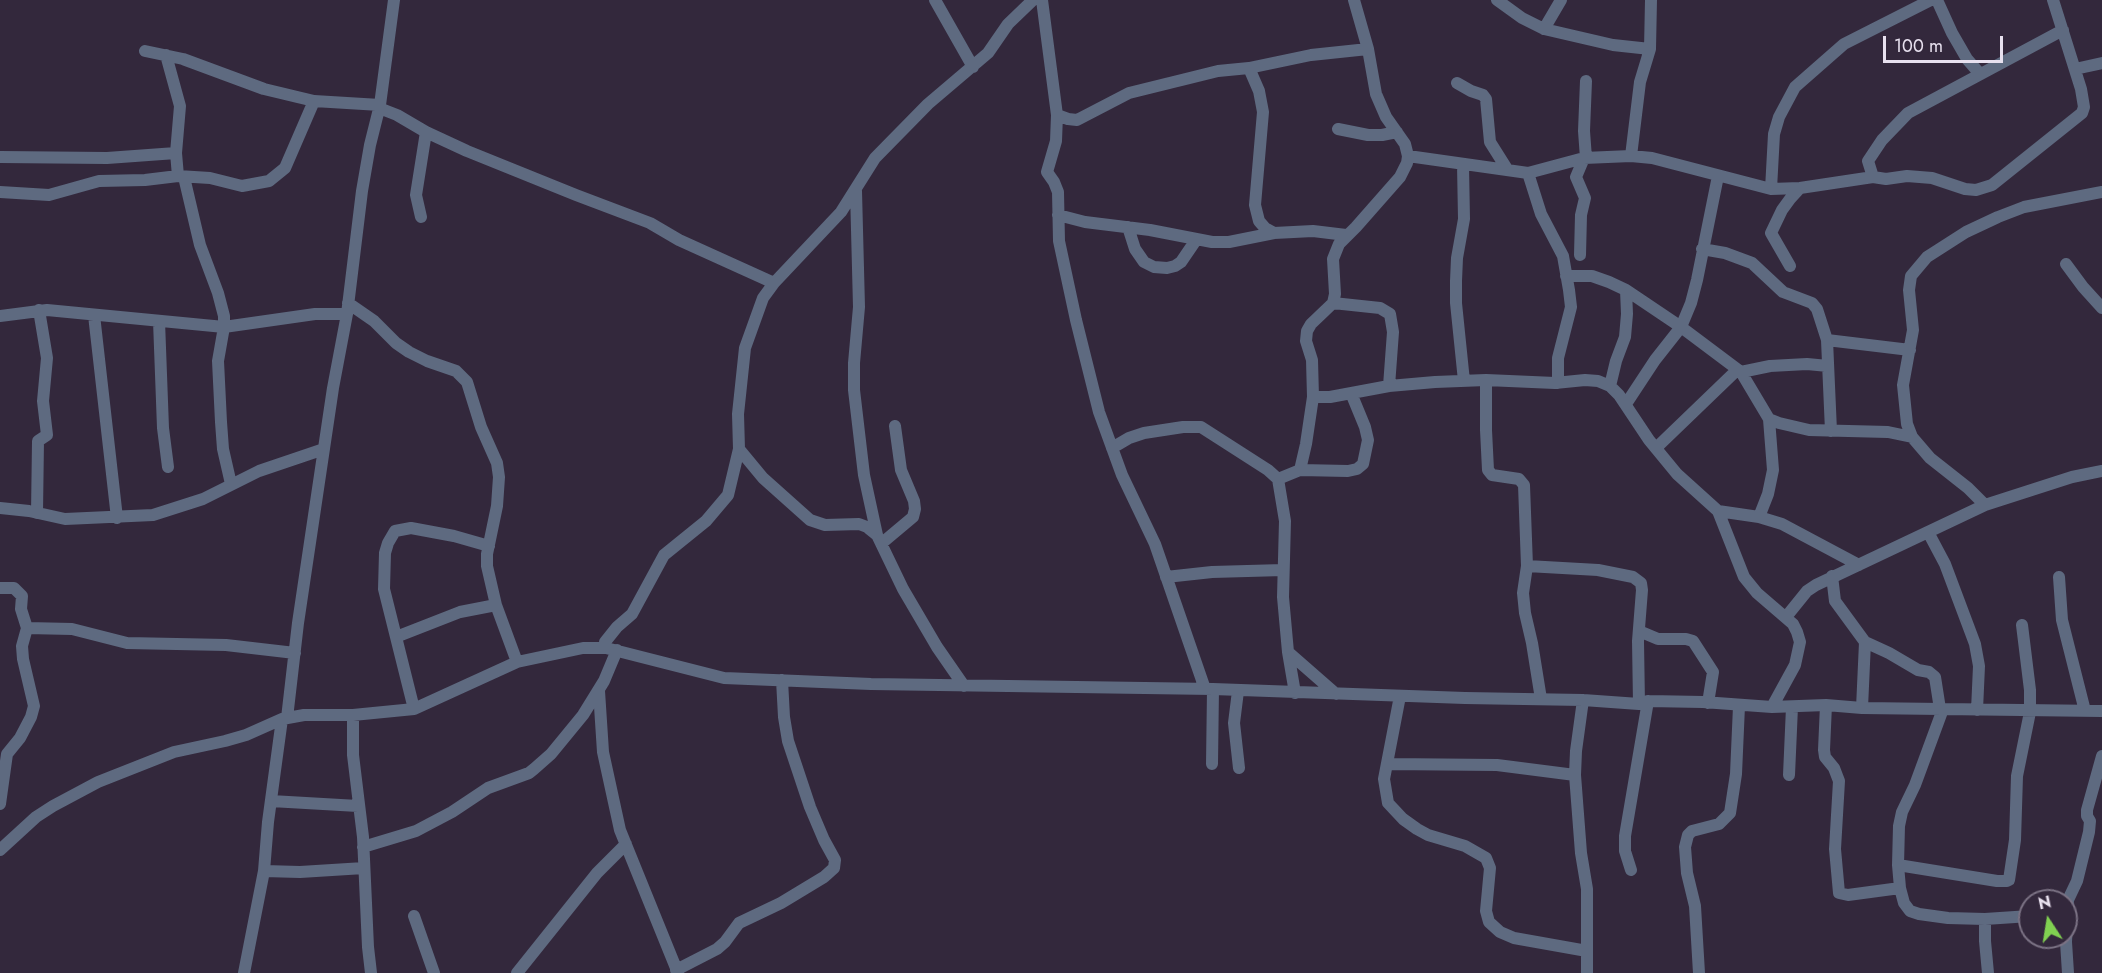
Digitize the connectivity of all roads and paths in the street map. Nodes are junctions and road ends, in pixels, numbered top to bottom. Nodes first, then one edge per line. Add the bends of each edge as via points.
1 (394, 0) edge
2 (935, 0) edge
3 (1034, 0) edge
4 (1042, 0) edge
5 (1354, 0) edge
6 (1497, 0) edge
7 (1561, 0) edge
8 (1651, 0) edge
9 (1931, 0) edge
10 (1937, 0) edge
11 (2053, 0) edge
12 (1544, 29) junction
13 (2063, 30) junction
14 (1368, 49) junction
15 (1650, 49) junction
16 (146, 51) dead end
17 (166, 55) junction
18 (2102, 63) edge
19 (973, 67) junction
20 (1249, 68) junction
21 (2075, 69) junction
22 (1980, 74) junction
23 (1586, 81) dead end
24 (1457, 83) dead end
25 (314, 101) junction
26 (380, 107) junction
27 (1057, 115) junction
28 (1077, 120) junction
29 (1338, 129) dead end
30 (426, 132) junction
31 (1397, 132) junction
32 (1056, 141) junction
33 (176, 153) junction
34 (1408, 156) junction
35 (1631, 156) junction
36 (0, 157) edge
37 (1585, 158) junction
38 (1463, 165) junction
39 (1507, 169) junction
40 (1528, 173) junction
41 (1718, 176) junction
42 (181, 177) junction
43 (1873, 177) junction
44 (1800, 188) junction
45 (1771, 189) junction
46 (856, 191) junction
47 (0, 192) edge
48 (2102, 192) edge
49 (1058, 215) junction
50 (421, 217) dead end
51 (1128, 227) junction
52 (1274, 233) junction
53 (1346, 235) junction
54 (1196, 240) junction
55 (1702, 249) junction
56 (1580, 255) dead end
57 (2066, 264) dead end
58 (1790, 266) dead end
59 (1566, 276) junction
60 (774, 283) junction
61 (1626, 290) junction
62 (1333, 303) junction
63 (348, 308) junction
64 (2102, 308) edge
65 (39, 310) junction
66 (94, 315) junction
67 (0, 316) edge
68 (159, 321) junction
69 (224, 327) junction
70 (1681, 327) junction
71 (1827, 340) junction
72 (1910, 350) junction
73 (1828, 366) junction
74 (1739, 371) junction
75 (1486, 380) junction
76 (1464, 381) junction
77 (1558, 383) junction
78 (1389, 386) junction
79 (1611, 386) junction
80 (1352, 393) junction
81 (1313, 397) junction
82 (1626, 405) junction
83 (1769, 419) junction
84 (895, 426) dead end
85 (1832, 431) junction
86 (1912, 437) junction
87 (1112, 448) junction
88 (1656, 448) junction
89 (324, 449) junction
90 (738, 450) junction
91 (168, 467) dead end
92 (1299, 470) junction
93 (2102, 471) edge
94 (1278, 479) junction
95 (231, 484) junction
96 (1985, 505) junction
97 (0, 508) edge
98 (1718, 512) junction
99 (37, 513) junction
100 (1759, 517) junction
101 (117, 518) junction
102 (1928, 532) junction
103 (879, 539) junction
104 (489, 546) junction
105 (1859, 565) junction
106 (1527, 566) junction
107 (1283, 570) junction
108 (1832, 576) junction
109 (1166, 577) junction
110 (2059, 577) dead end
111 (0, 588) edge
112 (496, 606) junction
113 (1786, 618) junction
114 (2022, 626) dead end
115 (27, 628) junction
116 (1639, 631) junction
117 (396, 637) junction
118 (1865, 642) junction
119 (612, 649) junction
120 (1288, 652) junction
121 (295, 653) junction
122 (517, 662) junction
123 (782, 680) junction
124 (964, 686) junction
125 (1209, 689) junction
126 (599, 691) junction
127 (1238, 691) junction
128 (1295, 693) junction
129 (1336, 694) junction
130 (1400, 696) junction
131 (1541, 699) junction
132 (1583, 700) junction
133 (1644, 703) junction
134 (1708, 703) junction
135 (1826, 705) junction
136 (1739, 706) junction
137 (1772, 707) junction
138 (1792, 707) junction
139 (1862, 708) junction
140 (414, 709) junction
141 (1942, 709) junction
142 (1977, 710) junction
143 (2085, 711) junction
144 (2102, 711) edge
145 (2030, 712) junction
146 (353, 715) junction
147 (284, 719) junction
148 (2102, 756) edge
149 (1212, 764) dead end
150 (1387, 764) junction
151 (1239, 768) dead end
152 (1575, 775) junction
153 (1789, 775) dead end
154 (271, 801) junction
155 (0, 804) edge
156 (358, 806) junction
157 (18, 833) junction
158 (0, 836) edge
159 (626, 844) junction
160 (363, 847) junction
161 (0, 850) edge
162 (1898, 865) junction
163 (364, 868) junction
164 (1632, 870) dead end
165 (264, 871) junction
166 (1900, 888) junction
167 (2073, 889) edge
168 (414, 916) dead end
169 (2018, 917) edge
170 (1985, 919) junction
171 (2066, 949) edge
172 (1587, 951) junction
173 (677, 972) edge
174 (244, 973) edge
175 (371, 973) edge
176 (434, 973) edge
177 (516, 973) edge
178 (1587, 973) edge
179 (1699, 973) edge
180 (1988, 973) edge
181 (2068, 973) edge

1 - 26 street
2 - 19 street
3 - 19 street via 1008,24
4 - 27 street
5 - 14 street
6 - 12 street
7 - 12 street
8 - 15 street
9 - 45 street via 1844,44 1795,87 1774,134
10 - 22 street via 1957,42
11 - 13 street
12 - 15 street
13 - 21 street
13 - 22 street
14 - 20 street
14 - 31 street via 1376,94
15 - 35 street via 1640,82
16 - 17 street
17 - 25 street via 264,89
17 - 33 street via 180,106
18 - 21 street
19 - 46 street via 927,104 875,158
20 - 28 street via 1218,71 1129,93
20 - 52 street via 1263,112 1255,205 1258,221
21 - 43 street via 2084,107 2080,117 1992,185 1971,190 1919,176
22 - 43 street via 1908,113 1868,161
23 - 37 street
24 - 39 street via 1486,99 1490,142
25 - 26 street
25 - 42 street via 285,168 269,181 242,186 210,178
26 - 30 street
26 - 63 street via 362,191
27 - 28 street
27 - 32 street
28 - 32 street
29 - 31 street via 1368,135
30 - 50 street via 416,195
30 - 60 street via 650,222 679,240
31 - 34 street
32 - 49 street via 1047,169 1058,192
33 - 36 street via 107,158
33 - 42 street
34 - 38 street
34 - 53 street via 1400,177
35 - 37 street
35 - 41 street
37 - 40 street
37 - 56 street via 1576,177 1584,198
38 - 39 street
38 - 76 street via 1464,219 1456,292
39 - 40 street
40 - 59 street via 1541,214 1563,256
41 - 45 street
41 - 55 street
42 - 47 street via 99,181 49,195
42 - 69 street
43 - 44 street
44 - 45 street
44 - 58 street via 1782,210 1771,233
46 - 60 street via 828,228
46 - 103 street via 859,307 854,390 864,475
48 - 72 street via 2015,210 1927,257 1910,281 1914,323
49 - 51 street
49 - 87 street via 1059,241 1076,318
51 - 54 street
51 - 54 street via 1135,249 1144,262 1154,267 1167,268 1181,262
52 - 53 street via 1313,231
52 - 54 street via 1229,242
53 - 62 street via 1338,244 1334,259
55 - 70 street via 1691,303
55 - 71 street via 1752,263 1783,292 1812,303
57 - 64 street
59 - 61 street via 1593,276
59 - 77 street via 1571,307 1558,358
60 - 90 street via 763,298 745,348
61 - 70 street
61 - 79 street via 1625,337
62 - 78 street via 1380,308 1390,314 1393,332
62 - 81 street via 1307,331
63 - 69 street
63 - 89 street
63 - 104 street via 374,321 409,352 456,371 467,382 499,477
65 - 66 street
65 - 67 street
65 - 99 street via 47,358 47,435 38,441
66 - 68 street
66 - 101 street
68 - 69 street
68 - 91 street
69 - 95 street via 218,361 221,422
70 - 74 street
70 - 82 street
71 - 72 street
71 - 73 street
72 - 86 street via 1903,385
73 - 74 street via 1770,366
73 - 85 street
74 - 83 street
74 - 88 street via 1700,403
75 - 76 street
75 - 77 street
75 - 106 street via 1488,470 1492,475 1523,481
76 - 78 street
77 - 79 street via 1592,381
78 - 80 street
79 - 82 street
80 - 81 street
80 - 92 street via 1368,440 1363,464 1342,471
81 - 92 street
82 - 88 street
83 - 85 street via 1809,430
83 - 100 street via 1773,470
84 - 103 street via 901,470 915,509 913,517
85 - 86 street via 1888,432
86 - 96 street via 1939,467
87 - 94 street via 1144,433 1200,427
87 - 109 street
88 - 98 street via 1677,474
89 - 95 street
89 - 121 street
90 - 103 street via 810,520 825,525 859,524
90 - 119 street via 728,495 706,521 664,555 632,614 605,642
92 - 94 street
93 - 96 street
94 - 107 street via 1285,521
95 - 101 street via 203,499 153,515
96 - 102 street
97 - 99 street
98 - 100 street
98 - 113 street via 1744,577
99 - 101 street via 65,519
100 - 105 street
102 - 105 street
102 - 142 street via 1945,564 1975,644 1979,666
103 - 124 street via 903,589
104 - 112 street via 487,566
104 - 117 street via 426,529 395,531 388,543 383,575
105 - 108 street
106 - 116 street via 1598,570 1638,579 1642,587
106 - 131 street via 1525,613
107 - 109 street
107 - 120 street
108 - 113 street via 1807,591
108 - 118 street via 1835,601
109 - 125 street
110 - 143 street via 2062,620
111 - 115 street via 14,588 22,596
112 - 117 street via 460,612
112 - 122 street
113 - 137 street via 1800,642 1796,665
114 - 145 street
115 - 121 street via 72,629 127,643 226,645
115 - 155 street via 23,659 34,706 32,717 7,754
116 - 133 street
116 - 134 street via 1659,639 1693,641 1713,672
117 - 140 street
118 - 139 street
118 - 141 street via 1935,677
119 - 122 street via 583,648
119 - 123 street via 724,678
119 - 126 street
120 - 128 street
120 - 129 street
121 - 147 street
122 - 140 street
123 - 124 street
123 - 173 street via 788,741 810,807 835,860 834,868 781,903 739,923 717,949
124 - 125 street
125 - 127 street
125 - 149 street
126 - 159 street via 605,763
126 - 160 street via 551,754 529,773 488,789 416,831
127 - 128 street
127 - 151 street via 1234,723
128 - 129 street
129 - 130 street
130 - 131 street
130 - 150 street
131 - 132 street
132 - 133 street
132 - 152 street
133 - 134 street
133 - 164 street via 1625,836 1625,851
134 - 136 street
135 - 138 street
135 - 139 street
135 - 166 street via 1825,757 1839,781 1835,849 1839,893
136 - 137 street
136 - 179 street via 1730,813 1719,824 1692,831 1685,847 1695,906
137 - 138 street
138 - 153 street
139 - 141 street
140 - 146 street
141 - 142 street
141 - 162 street via 1902,812
142 - 145 street
143 - 144 street
143 - 145 street
145 - 162 street via 2017,776 2009,880
146 - 147 street
146 - 156 street
147 - 154 street
147 - 157 street via 246,735 174,752 125,770 53,806
148 - 167 street via 2087,810 2089,832
150 - 152 street via 1497,765
150 - 172 street via 1384,779 1388,802 1403,819 1428,835 1477,850 1489,862 1486,911 1500,932
152 - 172 street via 1586,875
154 - 156 street
154 - 165 street
156 - 160 street
157 - 158 street
157 - 161 street
159 - 173 street
159 - 177 street
160 - 163 street
162 - 166 street
163 - 165 street
163 - 175 street
165 - 174 street
166 - 170 street via 1910,911
168 - 176 street
169 - 170 street
170 - 180 street
171 - 181 street
172 - 178 street

